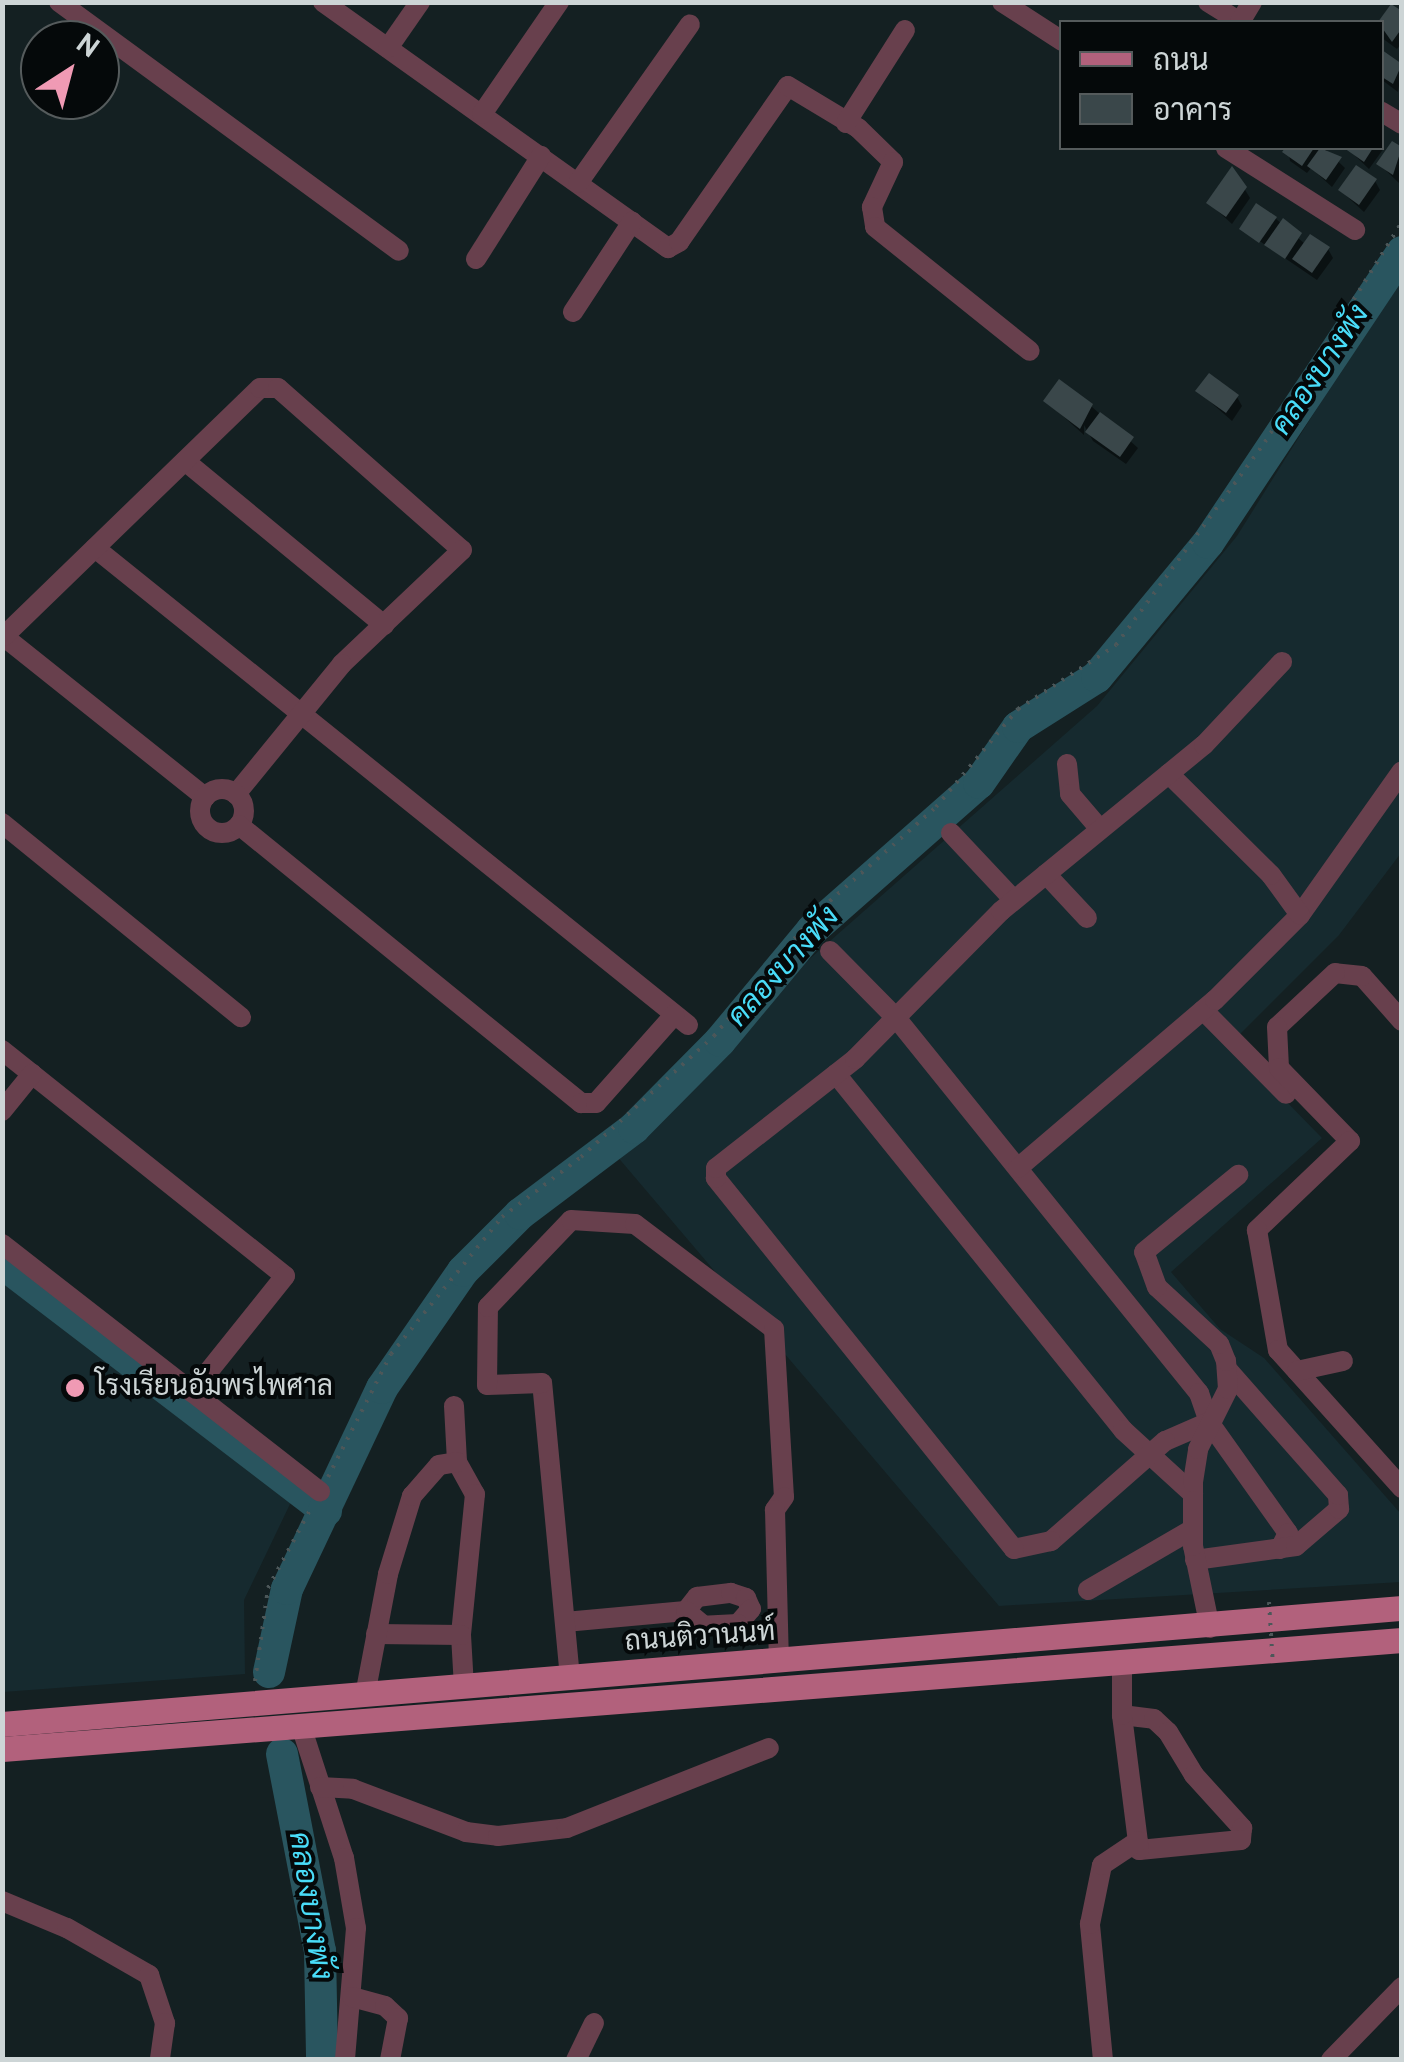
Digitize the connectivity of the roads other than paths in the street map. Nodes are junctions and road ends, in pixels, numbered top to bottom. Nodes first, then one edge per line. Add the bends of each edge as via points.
1 (59, 2) edge
2 (322, 2) edge
3 (420, 2) edge
4 (560, 2) edge
5 (1002, 2) edge
6 (1208, 2) edge
7 (1237, 20) edge
8 (690, 24) dead end
9 (905, 30) dead end
10 (1059, 39) edge
11 (388, 48) junction
12 (482, 114) junction
13 (846, 123) junction
14 (1229, 150) edge
15 (541, 156) junction
16 (578, 183) junction
17 (632, 222) junction
18 (1355, 230) dead end
19 (399, 251) dead end
20 (476, 259) dead end
21 (573, 312) dead end
22 (1030, 351) dead end
23 (185, 461) junction
24 (95, 548) junction
25 (384, 625) junction
26 (3, 635) edge
27 (1282, 662) dead end
28 (303, 711) junction
29 (1067, 764) dead end
30 (1402, 771) edge
31 (1169, 774) junction
32 (236, 794) junction
33 (206, 797) junction
34 (2, 823) edge
35 (239, 825) junction
36 (1100, 829) junction
37 (951, 833) dead end
38 (1046, 874) junction
39 (1014, 900) junction
40 (1300, 915) junction
41 (1087, 918) dead end
42 (830, 951) dead end
43 (1203, 1010) junction
44 (241, 1017) dead end
45 (897, 1019) junction
46 (1402, 1022) edge
47 (2, 1050) edge
48 (32, 1074) junction
49 (836, 1074) junction
50 (1291, 1100) dead end
51 (2, 1111) edge
52 (1018, 1168) junction
53 (1238, 1175) dead end
54 (2, 1244) edge
55 (1343, 1362) dead end
56 (1227, 1368) junction
57 (1296, 1371) junction
58 (192, 1392) junction
59 (454, 1406) dead end
60 (1209, 1422) junction
61 (1148, 1455) junction
62 (457, 1462) junction
63 (1402, 1488) edge
64 (320, 1492) road end
65 (1193, 1494) junction
66 (1193, 1529) junction
67 (1280, 1549) junction
68 (1195, 1560) junction
69 (1088, 1590) dead end
70 (778, 1607) junction
71 (1402, 1608) edge
72 (751, 1609) junction
73 (686, 1611) junction
74 (565, 1622) junction
75 (376, 1634) junction
76 (461, 1635) junction
77 (1200, 1638) junction
78 (1402, 1640) edge
79 (780, 1662) junction
80 (1122, 1662) junction
81 (570, 1678) junction
82 (464, 1687) junction
83 (365, 1695) junction
84 (1122, 1714) junction
85 (2, 1724) edge
86 (301, 1726) junction
87 (769, 1748) dead end
88 (2, 1749) edge
89 (320, 1788) junction
90 (1138, 1840) junction
91 (2, 1900) edge
92 (1402, 1987) edge
93 (352, 1997) junction
94 (594, 2023) dead end
95 (160, 2060) edge
96 (345, 2060) edge
97 (390, 2060) edge
98 (576, 2060) edge
99 (1103, 2060) edge
100 (1331, 2060) edge

1 - 19 street
2 - 11 street
3 - 11 street
4 - 12 street
5 - 10 street
6 - 7 street
8 - 16 street
9 - 13 street
11 - 12 street
12 - 15 street
13 - 17 street via 788,86 675,247
13 - 22 street via 893,162 872,207 875,227
14 - 18 street
15 - 16 street
15 - 20 street
16 - 17 street
17 - 21 street
23 - 24 street
23 - 25 street
23 - 25 street via 260,388 278,388 462,550
24 - 26 street
24 - 28 street
25 - 28 street
26 - 33 street
27 - 31 street
28 - 32 street
28 - 35 street via 681,1020 596,1103 581,1104
29 - 36 street via 1070,794
30 - 40 street
31 - 36 street
31 - 40 street via 1271,875
32 - 33 street via 220,789
32 - 35 street via 244,809
33 - 35 street via 201,812 208,827 224,832
34 - 44 street
36 - 38 street
37 - 39 street
38 - 39 street
38 - 41 street
39 - 45 street
40 - 43 street
42 - 45 street
43 - 50 street
43 - 52 street
45 - 49 street
45 - 52 street
46 - 57 street via 1362,976 1335,973 1277,1028 1280,1068 1350,1142 1257,1230 1278,1350
47 - 48 street
48 - 51 street
48 - 58 street via 285,1276
49 - 61 street
49 - 61 street via 716,1168 716,1178 1000,1538 1014,1549 1051,1542
52 - 60 street via 1188,1379
53 - 56 street via 1144,1252 1157,1287 1219,1344
54 - 58 street
55 - 57 street
56 - 60 street via 1228,1389
56 - 67 street via 1338,1495 1330,1520 1296,1546
57 - 63 street
58 - 64 street
59 - 62 street
60 - 61 street
60 - 65 street
60 - 67 street via 1288,1533
61 - 65 street
62 - 75 street via 439,1464 412,1496
62 - 76 street via 475,1494
65 - 66 street
66 - 68 street
66 - 69 street
67 - 68 street
68 - 77 street
70 - 72 street
70 - 74 street via 775,1510 784,1497 774,1330 635,1224 571,1220 488,1307 487,1385 542,1384
70 - 79 street
71 - 77 main road, ถนนติวานนท์
72 - 73 street via 738,1624 704,1626
72 - 73 street via 746,1598 731,1593 697,1597
73 - 74 street
74 - 81 street
75 - 76 street
75 - 83 street
76 - 82 street
77 - 78 main road, ถนนติวานนท์
77 - 79 main road, ถนนติวานนท์
77 - 80 main road, ถนนติวานนท์
79 - 81 main road, ถนนติวานนท์
80 - 84 street
80 - 86 main road, ถนนติวานนท์
81 - 82 main road, ถนนติวานนท์
82 - 83 main road, ถนนติวานนท์
83 - 85 main road, ถนนติวานนท์
84 - 90 street
84 - 90 street via 1154,1719 1168,1732 1194,1775 1242,1830 1238,1842 1144,1852
86 - 88 main road, ถนนติวานนท์
86 - 89 street
87 - 89 street via 567,1828 498,1836 453,1827 353,1789
89 - 93 street via 352,1900
90 - 99 street via 1102,1865 1090,1924
91 - 95 street via 149,1975 164,2023
92 - 100 street
93 - 96 street
93 - 97 street via 385,2006 398,2018
94 - 98 street

